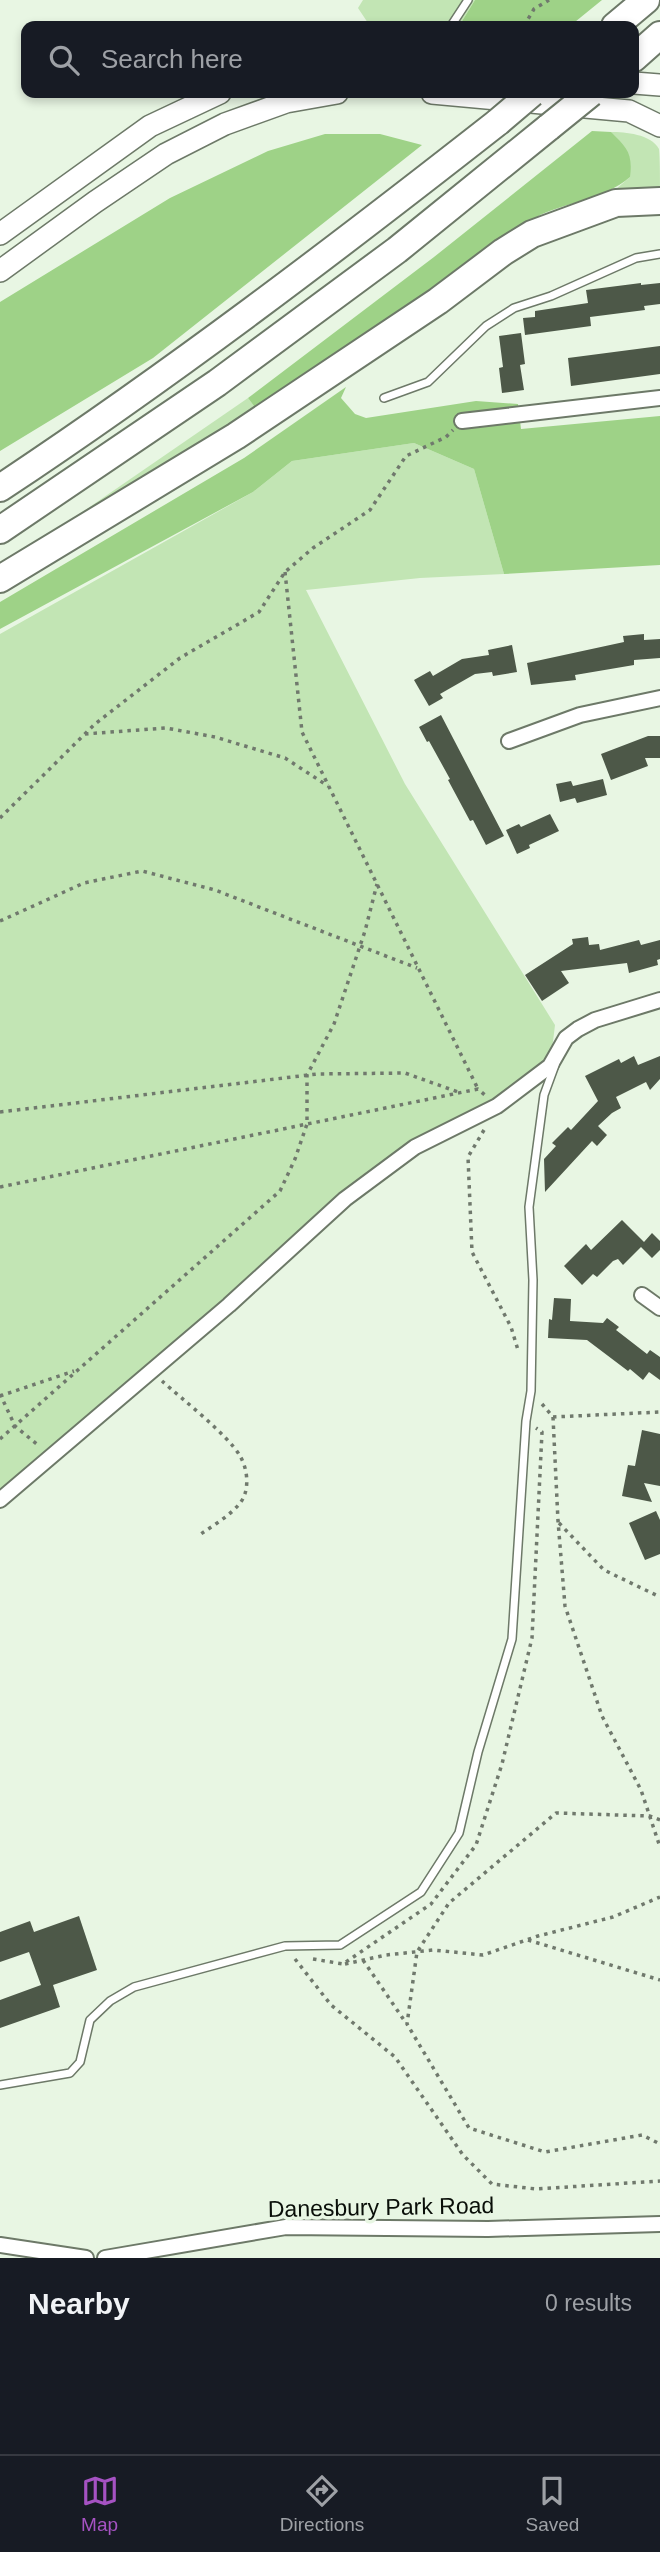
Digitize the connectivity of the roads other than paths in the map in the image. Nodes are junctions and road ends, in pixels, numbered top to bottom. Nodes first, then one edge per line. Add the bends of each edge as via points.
1 (468, 0) edge
2 (646, 0) edge
3 (454, 21) edge
4 (621, 21) edge
5 (660, 35) edge
6 (639, 54) edge
7 (639, 83) edge
8 (660, 85) edge
9 (209, 98) edge
10 (309, 98) edge
11 (490, 98) edge
12 (526, 98) edge
13 (585, 98) edge
14 (660, 126) edge
15 (660, 201) edge
16 (0, 234) edge
17 (660, 254) edge
18 (0, 271) edge
19 (383, 398) dead end
20 (660, 398) edge
21 (462, 421) road end
22 (0, 488) edge
23 (0, 530) edge
24 (0, 579) edge
25 (660, 698) edge
26 (509, 741) dead end
27 (660, 1000) edge
28 (566, 1038) junction
29 (642, 1295) dead end
30 (660, 1308) edge
31 (0, 1500) edge
32 (0, 2085) edge
33 (660, 2224) edge
34 (0, 2245) edge
35 (86, 2258) edge
36 (105, 2258) edge

1 - 3 lane
2 - 4 highway
5 - 6 highway
7 - 8 main road
9 - 16 main road via 150,126
10 - 18 main road via 225,124 166,154
11 - 14 main road via 629,111
12 - 22 highway, bridge via 344,243
13 - 23 highway, bridge via 397,250 217,383
15 - 24 highway via 616,204 532,233 236,436
17 - 19 lane via 636,258 514,308 486,326 428,382
20 - 21 street
25 - 26 street via 580,715
27 - 28 street via 595,1020
28 - 31 street via 550,1066 497,1106 415,1147 345,1199 229,1305
28 - 32 lane via 544,1095 529,1207 531,1391 512,1639 459,1833 421,1892 340,1945 285,1946 134,1987 110,2000 90,2020 80,2062 71,2073
29 - 30 street
33 - 36 street, Danesbury Park Road via 488,2229 286,2227
34 - 35 street

